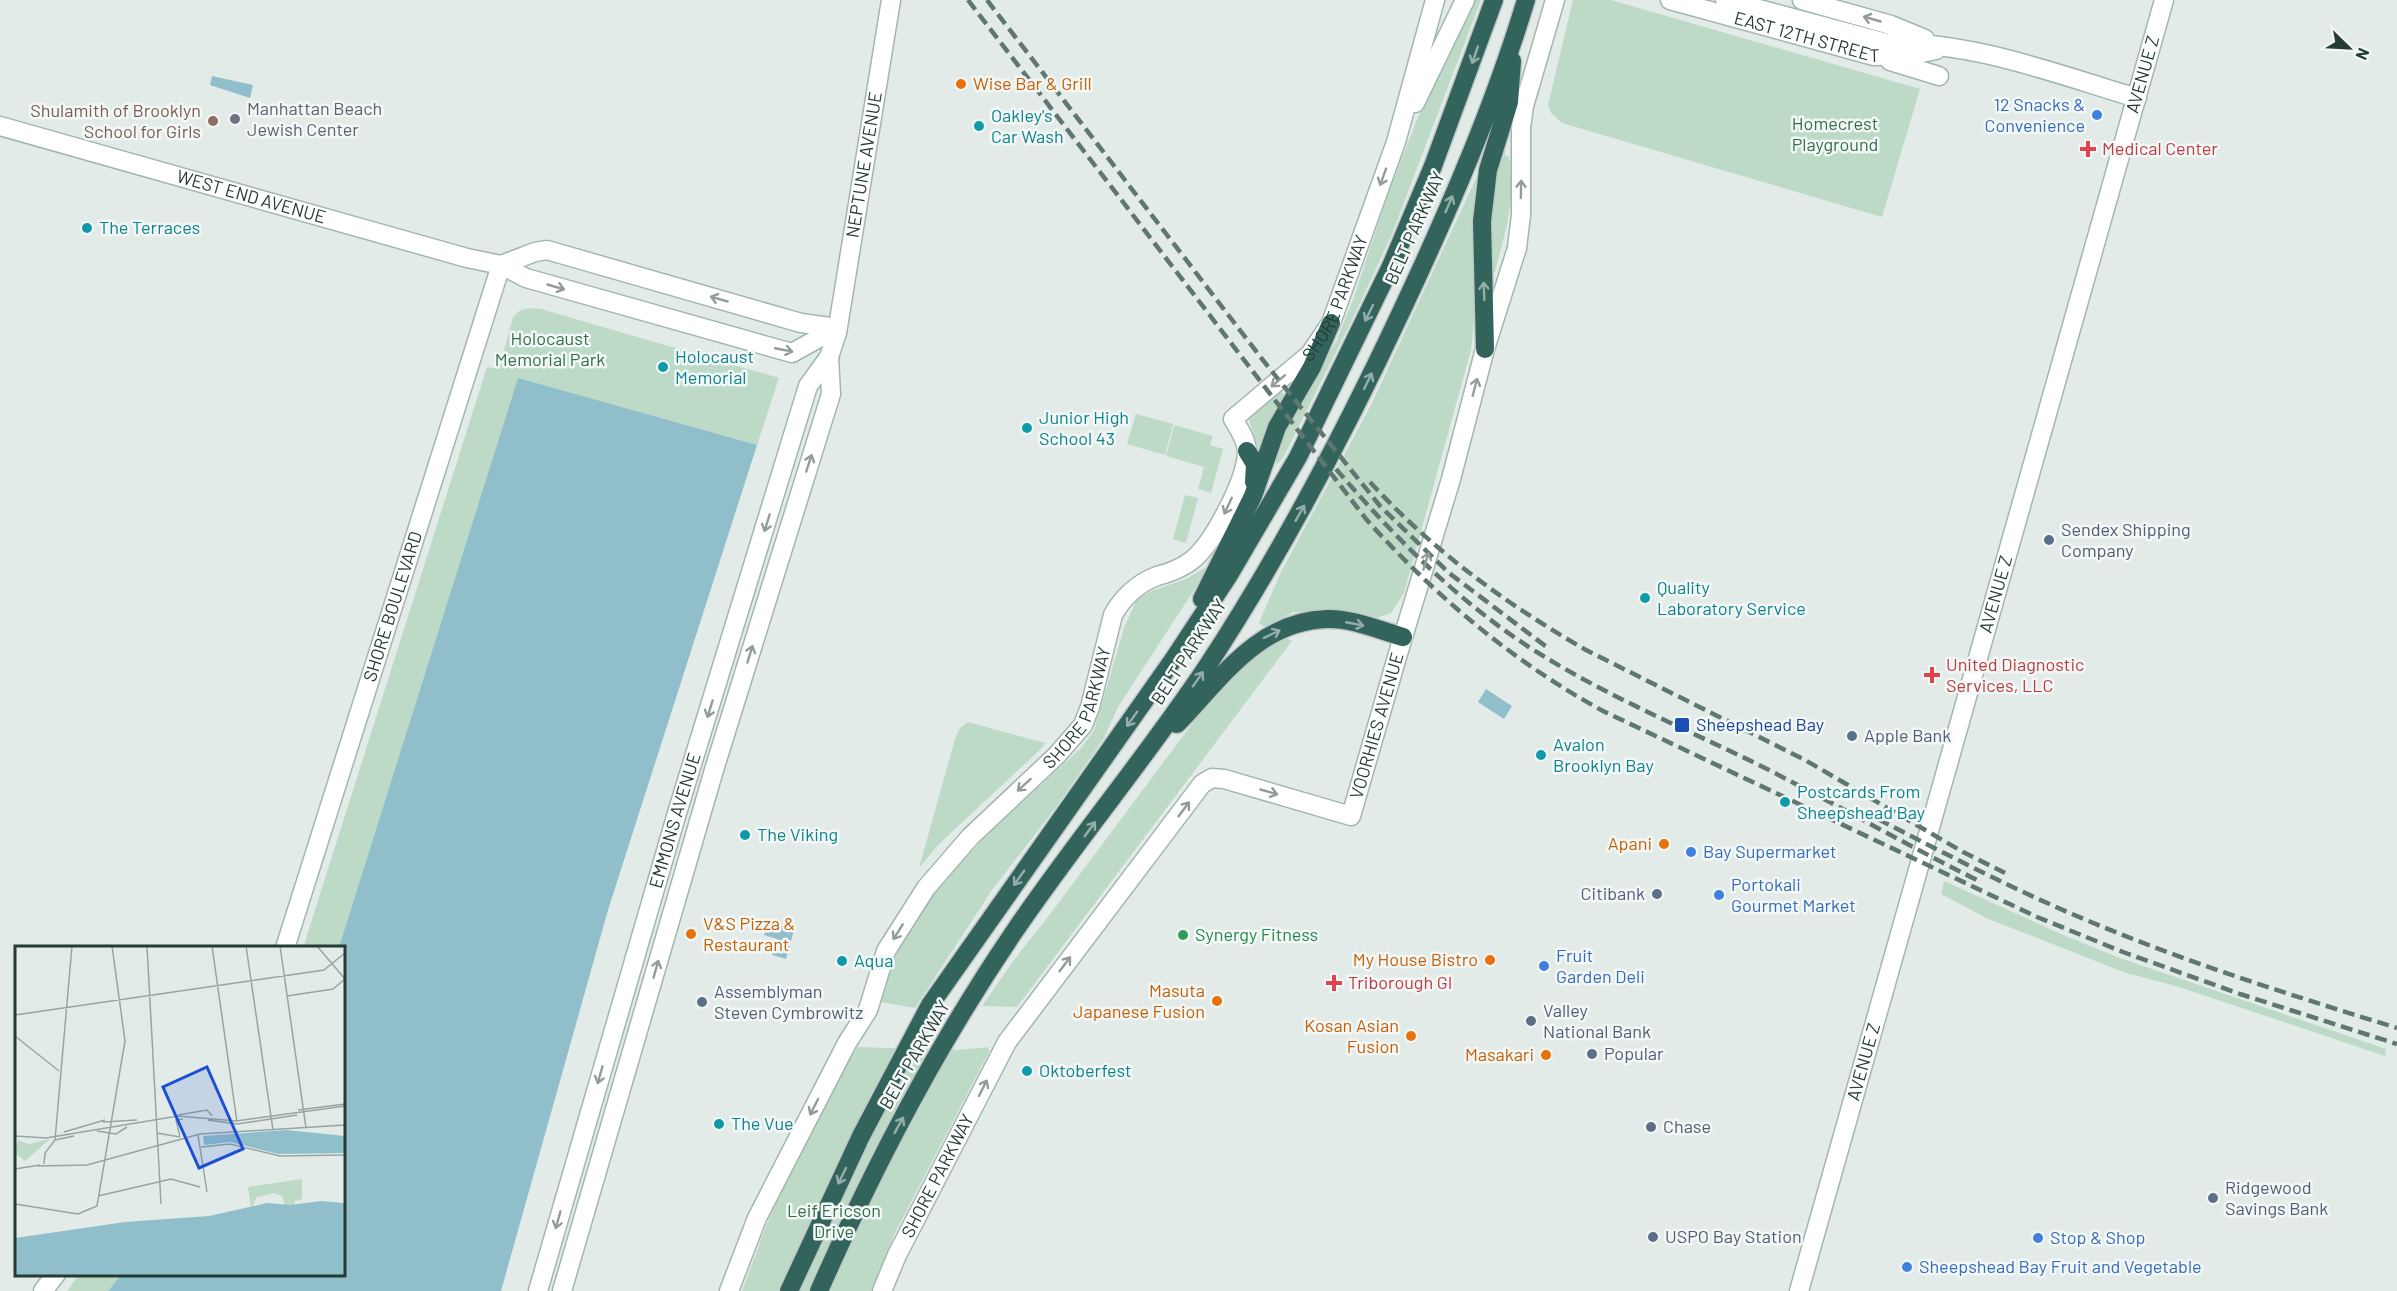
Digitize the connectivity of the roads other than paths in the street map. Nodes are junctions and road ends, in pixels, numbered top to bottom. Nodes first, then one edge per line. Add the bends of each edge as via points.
1 (891, 0) edge
2 (1435, 0) edge
3 (1465, 0) edge
4 (1494, 0) edge
5 (1526, 0) edge
6 (1555, 0) edge
7 (1670, 0) edge
8 (1725, 0) edge
9 (1802, 0) edge
10 (2164, 0) edge
11 (1512, 43) junction
12 (1947, 47) junction
13 (1874, 57) junction
14 (1939, 76) dead end
15 (2137, 98) junction
16 (0, 126) edge
17 (1396, 142) junction
18 (501, 265) junction
19 (1331, 323) junction
20 (837, 328) junction
21 (1485, 349) junction
22 (829, 357) junction
23 (1247, 451) junction
24 (1253, 496) junction
25 (1403, 637) junction
26 (1173, 660) junction
27 (1140, 761) junction
28 (1212, 778) joint
29 (286, 946) edge
30 (55, 1276) edge
31 (43, 1291) edge
32 (538, 1291) edge
33 (562, 1291) edge
34 (729, 1291) edge
35 (789, 1291) edge
36 (819, 1291) edge
37 (882, 1291) edge
38 (1799, 1291) edge

1 - 20 main road, NEPTUNE AVENUE
2 - 17 main road, SHORE PARKWAY
3 - 17 main road, SHORE PARKWAY
4 -> 26 highway, BELT PARKWAY via 1433,166 1323,409 1265,516
5 - 11 highway, BELT PARKWAY
21 -> 6 main road via 1517,248 1524,106
7 - 13 main road, EAST 12TH STREET
8 - 12 main road, EAST 12TH STREET via 1886,43
12 -> 9 main road, EAST 12TH STREET via 1891,25
10 - 15 main road, AVENUE Z
21 -> 11 highway via 1482,221 1488,170 1509,102
27 -> 11 highway, BELT PARKWAY via 1206,668 1264,575 1343,434 1428,255
12 - 13 main road, EAST 12TH STREET via 1912,55
12 - 15 main road, EAST 12TH STREET
13 - 14 main road
15 - 38 main road, AVENUE Z
16 - 18 main road, WEST END AVENUE
17 -> 19 main road, SHORE PARKWAY
20 -> 18 main road via 801,322 548,250
18 -> 20 main road via 526,278 792,353
18 - 29 main road, SHORE BOULEVARD
19 -> 23 main road, SHORE PARKWAY via 1310,354 1233,419
19 - 24 highway via 1312,367 1277,427
20 - 22 main road, EMMONS AVENUE
25 -> 21 main road
22 -> 32 main road, EMMONS AVENUE via 808,386 664,858
33 -> 22 main road, EMMONS AVENUE via 714,770 831,394
23 - 24 highway via 1255,464
23 -> 34 main road, SHORE PARKWAY via 1243,472 1208,544 1190,562 1131,591 1120,603 1113,615 1083,725 1057,755 988,818 926,888 886,951 868,1010 757,1218
24 - 26 highway
27 -> 25 highway via 1241,655 1266,636 1297,622 1328,619
28 -> 25 main road, VOORHIES AVENUE via 1352,816
26 -> 35 highway, BELT PARKWAY via 930,1005 820,1220
36 -> 27 highway, BELT PARKWAY via 889,1143 967,1005 1015,931
37 -> 28 main road, SHORE PARKWAY via 1007,1042 1202,784
30 - 31 main road

